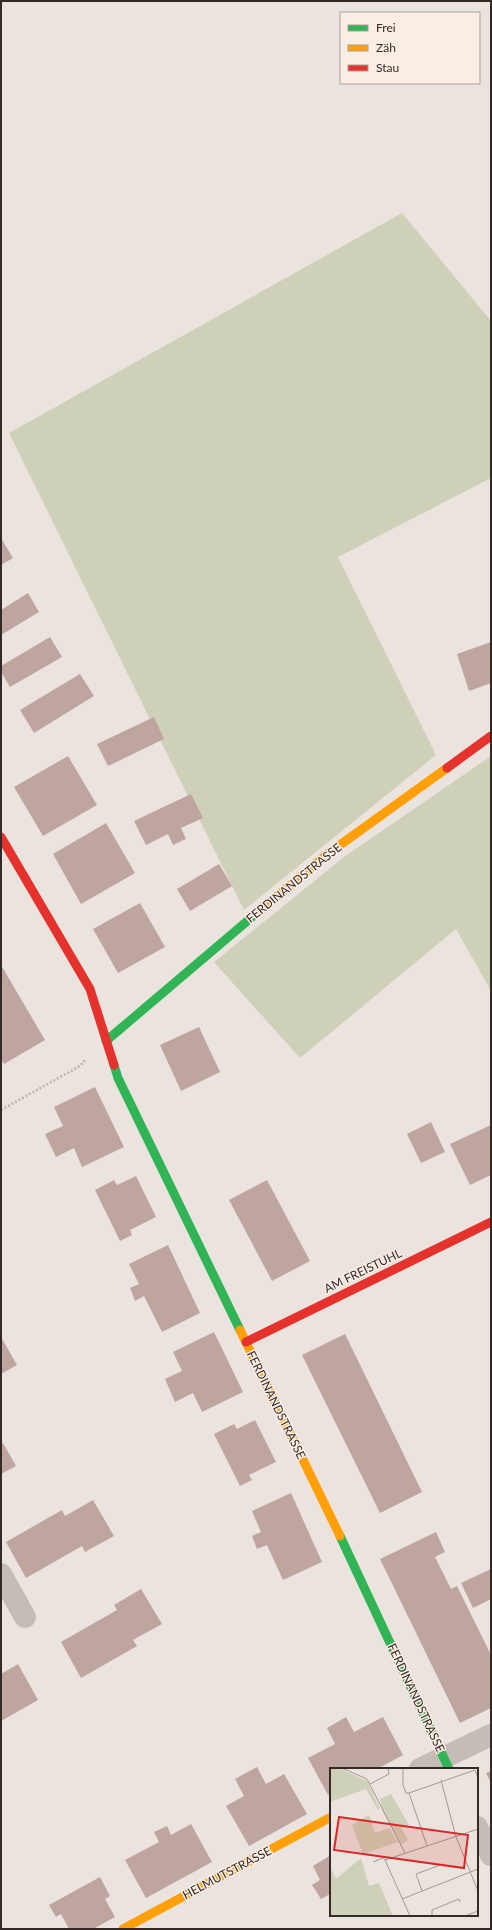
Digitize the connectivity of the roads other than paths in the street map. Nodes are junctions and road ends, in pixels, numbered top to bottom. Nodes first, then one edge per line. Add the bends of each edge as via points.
1 (491, 736) edge
2 (1, 837) edge
3 (106, 1041) junction
4 (491, 1222) edge
5 (246, 1342) junction
6 (1, 1574) edge
7 (25, 1617) dead end
8 (491, 1735) edge
9 (446, 1763) edge
10 (424, 1768) edge
11 (330, 1818) edge
12 (478, 1828) edge
13 (491, 1855) edge
14 (123, 1929) edge

1 - 3 street, FERDINANDSTRASSE via 326,855
2 - 3 street, FERDINANDSTRASSE via 90,989
3 - 5 street, FERDINANDSTRASSE via 118,1078
4 - 5 street, AM FREISTUHL
5 - 9 street, FERDINANDSTRASSE via 387,1634
6 - 7 street
8 - 9 street
9 - 10 street
11 - 14 street, HELMUTSTRASSE
12 - 13 street

